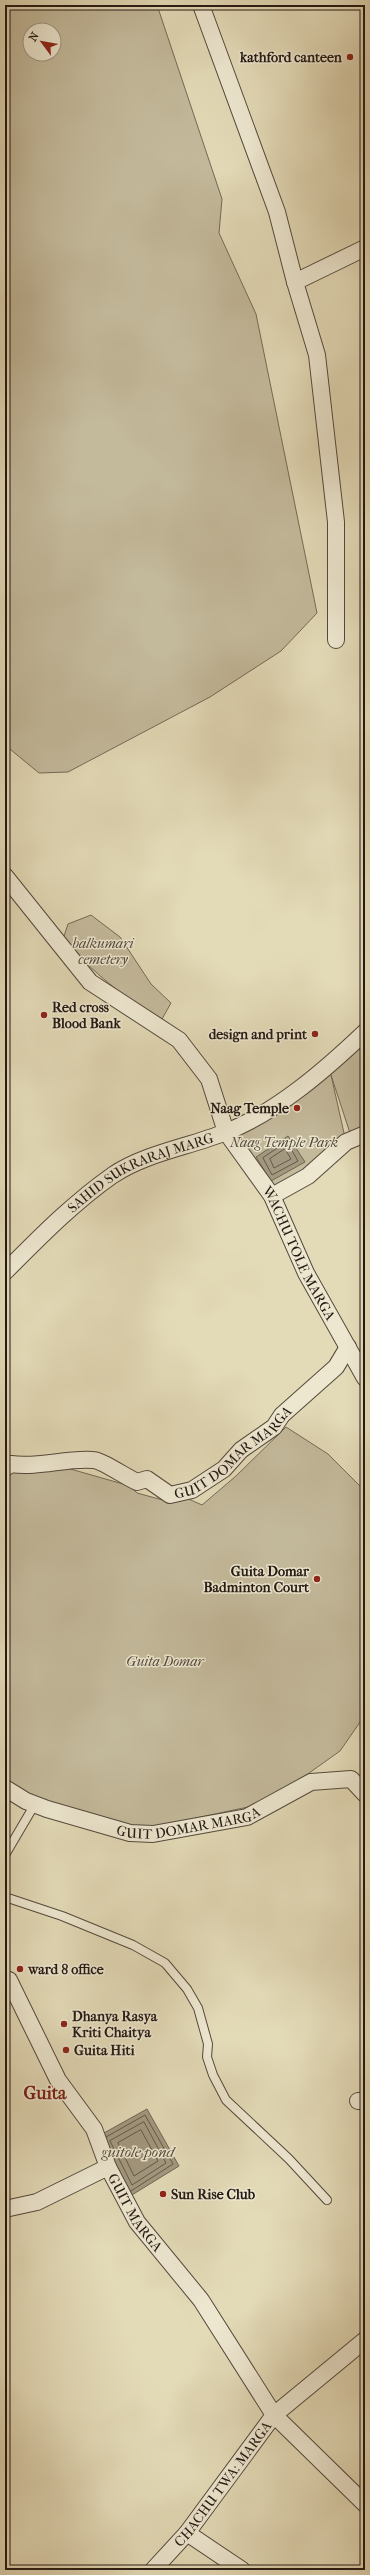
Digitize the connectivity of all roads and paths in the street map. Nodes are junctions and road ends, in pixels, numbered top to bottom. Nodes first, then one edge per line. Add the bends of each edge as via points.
1 (201, 5) edge
2 (365, 248) edge
3 (295, 282) junction
4 (336, 640) dead end
5 (5, 876) edge
6 (365, 1032) edge
7 (226, 1132) junction
8 (365, 1134) edge
9 (272, 1196) junction
10 (5, 1272) edge
11 (348, 1347) junction
12 (365, 1378) edge
13 (5, 1468) edge
14 (5, 1788) edge
15 (365, 1794) edge
16 (35, 1804) junction
17 (5, 1855) edge
18 (5, 1897) edge
19 (5, 1979) edge
20 (108, 2167) junction
21 (327, 2200) dead end
22 (5, 2209) edge
23 (365, 2340) edge
24 (274, 2415) junction
25 (365, 2504) edge
26 (188, 2533) junction
27 (153, 2570) edge
28 (242, 2570) edge

1 - 3 street via 277,212
2 - 3 street
3 - 4 street via 318,362 336,522
5 - 7 street, WACHU TOLE MARGA via 16,893 90,982 179,1040 209,1078
6 - 7 street, SAHID SUKRARAJ MARG via 328,1066 259,1117
7 - 9 street, WACHU TOLE MARGA
7 - 10 street, SAHID SUKRARAJ MARG via 142,1160 114,1175 66,1210
8 - 9 street via 346,1142 308,1176
9 - 11 street, WACHU TOLE MARGA via 306,1273
11 - 12 street, WACHU TOLE MARGA
11 - 13 street, GUIT DOMAR MARGA via 336,1367 282,1415 274,1428 241,1450 224,1469 192,1490 170,1495 147,1479 137,1482 94,1460 54,1461 31,1466 11,1464
14 - 16 street, GUIT DOMAR MARGA
15 - 16 street, GUIT DOMAR MARGA via 351,1779 311,1782 247,1817 153,1834 130,1833
16 - 17 lane
18 - 21 lane via 62,1916 133,1945 165,1963 187,1989 198,2008 208,2044 207,2057 226,2100 289,2159
19 - 20 street, GUIT MARGA via 9,1980 58,2080 94,2129
20 - 22 street via 37,2202
20 - 24 street, GUIT MARGA via 137,2222 201,2300
23 - 24 street, CHACHU TWA: MARGA
24 - 25 street, GUIT MARGA
24 - 26 street, CHACHU TWA: MARGA
26 - 27 street, CHACHU TWA: MARGA
26 - 28 street

